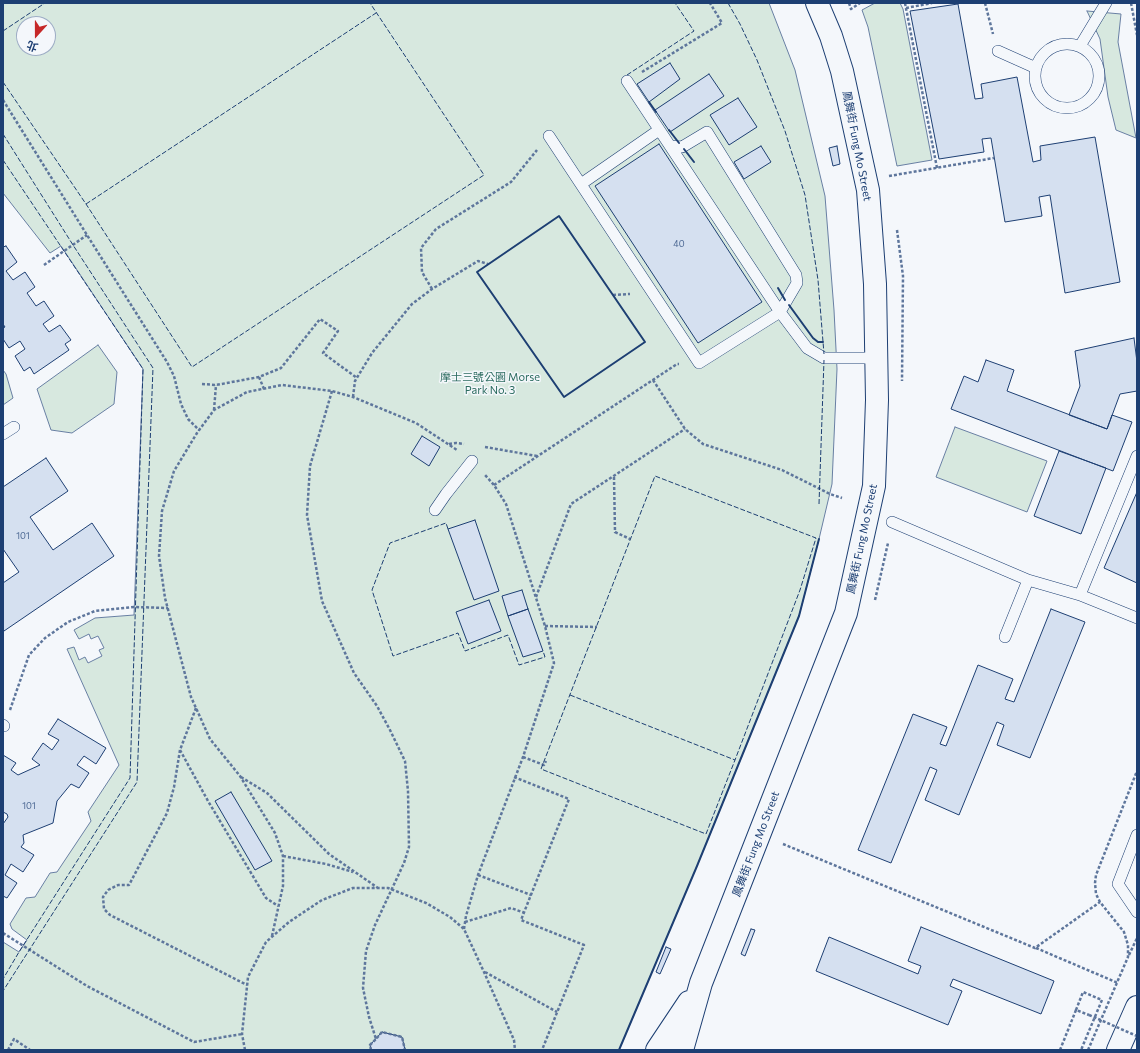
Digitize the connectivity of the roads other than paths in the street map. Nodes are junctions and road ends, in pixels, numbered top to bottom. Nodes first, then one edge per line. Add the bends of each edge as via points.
1 (817, 3) edge
2 (1106, 3) edge
3 (1080, 46) junction
4 (998, 51) road end
5 (1036, 68) junction
6 (627, 81) road end
7 (659, 130) junction
8 (549, 136) road end
9 (670, 146) junction
10 (581, 184) junction
11 (780, 312) junction
12 (876, 358) junction
13 (14, 427) dead end
14 (3, 434) edge
15 (1137, 456) edge
16 (472, 461) road end
17 (435, 510) dead end
18 (892, 522) dead end
19 (1028, 580) junction
20 (1080, 595) junction
21 (1137, 618) edge
22 (1005, 636) dead end
23 (1137, 835) edge
24 (1136, 905) edge
25 (701, 983) junction
26 (1137, 1007) edge
27 (657, 1050) edge
28 (682, 1050) edge
29 (1118, 1050) edge

1 - 12 main road, 鳳舞街 Fung Mo Street via 842,72 868,190 875,284
2 - 3 lane
3 - 5 lane via 1071,43 1052,46 1042,56
3 - 5 lane via 1097,61 1100,72 1100,83 1095,94 1087,102 1077,107 1055,106 1038,90 1035,80
4 - 5 lane
6 - 7 lane
7 - 9 lane
7 - 10 lane
8 - 10 lane
9 - 11 lane
9 - 11 lane via 682,147 707,132 796,275 797,283
10 - 11 lane via 699,363
11 - 12 lane via 807,348 824,358
12 - 25 main road, 鳳舞街 Fung Mo Street via 874,486 846,613
13 - 14 lane
15 - 20 lane
16 - 17 lane
18 - 19 lane
19 - 20 lane
19 - 22 lane
20 - 21 lane
23 - 24 lane via 1118,884
25 - 27 main road, 鳳舞街 Fung Mo Street
25 - 28 main road, 鳳舞街 Fung Mo Street
26 - 29 main road

